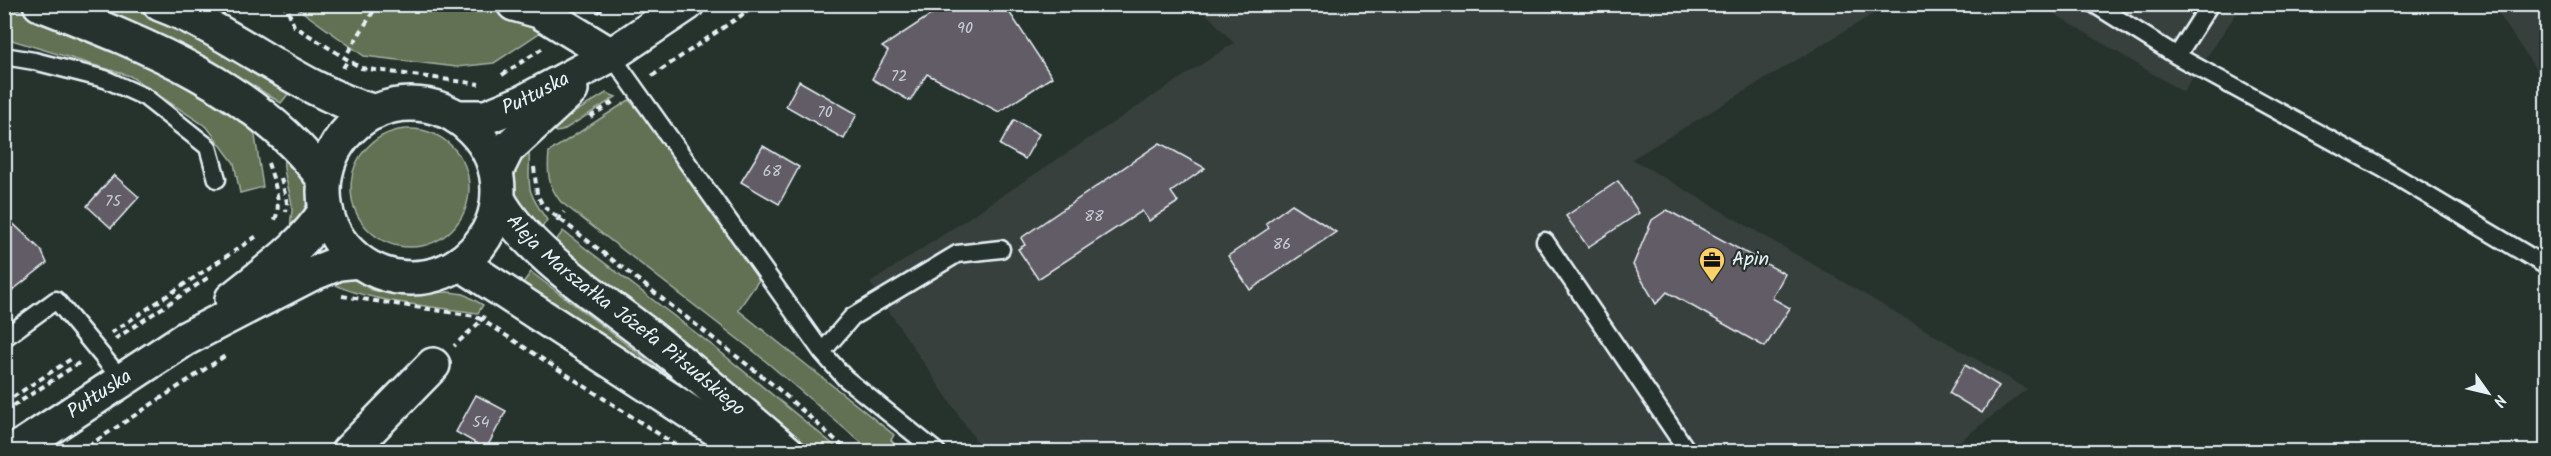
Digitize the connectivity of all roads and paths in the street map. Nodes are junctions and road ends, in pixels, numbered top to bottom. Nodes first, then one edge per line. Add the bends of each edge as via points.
1 (40, 4) edge
2 (160, 4) edge
3 (281, 4) edge
4 (378, 4) edge
5 (514, 4) edge
6 (610, 4) edge
7 (687, 4) edge
8 (2094, 4) edge
9 (2210, 4) edge
10 (569, 31) junction
11 (348, 52) dead end
12 (610, 55) junction
13 (4, 56) edge
14 (2177, 56) junction
15 (497, 78) dead end
16 (483, 84) dead end
17 (375, 112) junction
18 (457, 117) junction
19 (267, 159) dead end
20 (535, 164) dead end
21 (280, 172) dead end
22 (217, 179) dead end
23 (497, 185) junction
24 (325, 195) junction
25 (285, 218) dead end
26 (270, 226) dead end
27 (264, 231) dead end
28 (1545, 242) dead end
29 (1001, 249) dead end
30 (358, 261) junction
31 (460, 263) junction
32 (2547, 266) edge
33 (215, 274) dead end
34 (482, 320) dead end
35 (4, 338) edge
36 (185, 339) junction
37 (96, 347) junction
38 (234, 350) dead end
39 (822, 352) junction
40 (433, 365) joint
41 (122, 380) junction
42 (4, 403) edge
43 (4, 412) edge
44 (13, 452) edge
45 (80, 452) edge
46 (348, 452) edge
47 (751, 452) edge
48 (787, 452) edge
49 (849, 452) edge
50 (937, 452) edge
51 (1688, 452) edge

1 - 24 main road via 220,84 310,159
2 - 17 main road via 322,92
3 - 16 path via 294,26 361,68
4 - 11 path
5 - 10 main road via 539,11
6 - 10 path
7 - 12 main road, Pułtuska
8 - 14 lane
9 - 14 lane
10 - 12 main road
10 - 15 path
12 - 18 main road, Pułtuska via 486,117
12 - 23 main road, Pułtuska via 507,149
12 - 39 lane
13 - 22 lane via 105,79 145,97 208,147
14 - 32 lane via 2382,168
17 - 18 main road via 408,104 425,105
17 - 24 main road via 341,139 327,165
18 - 23 main road via 481,140 490,155
19 - 26 path via 278,202 278,215
20 - 49 path via 537,194 543,206 776,387
21 - 25 path via 287,202
23 - 31 main road via 494,218 486,235
23 - 48 main road, Aleja Marszałka Józefa Piłsudskiego via 508,218 536,248 685,365
24 - 30 main road via 337,238
24 - 36 main road, Pułtuska via 312,232
27 - 37 path
28 - 51 lane
29 - 39 lane via 957,254 852,317
30 - 31 main road via 386,275 417,278 447,271
30 - 36 main road, Pułtuska via 339,263 309,275
31 - 47 main road, Aleja Marszałka Józefa Piłsudskiego
33 - 37 path
34 - 40 path
35 - 37 lane via 56,300
36 - 41 main road, Pułtuska
37 - 41 lane
37 - 42 path
37 - 43 path
38 - 45 path
39 - 50 lane via 844,378
40 - 46 main road
41 - 44 main road, Pułtuska

